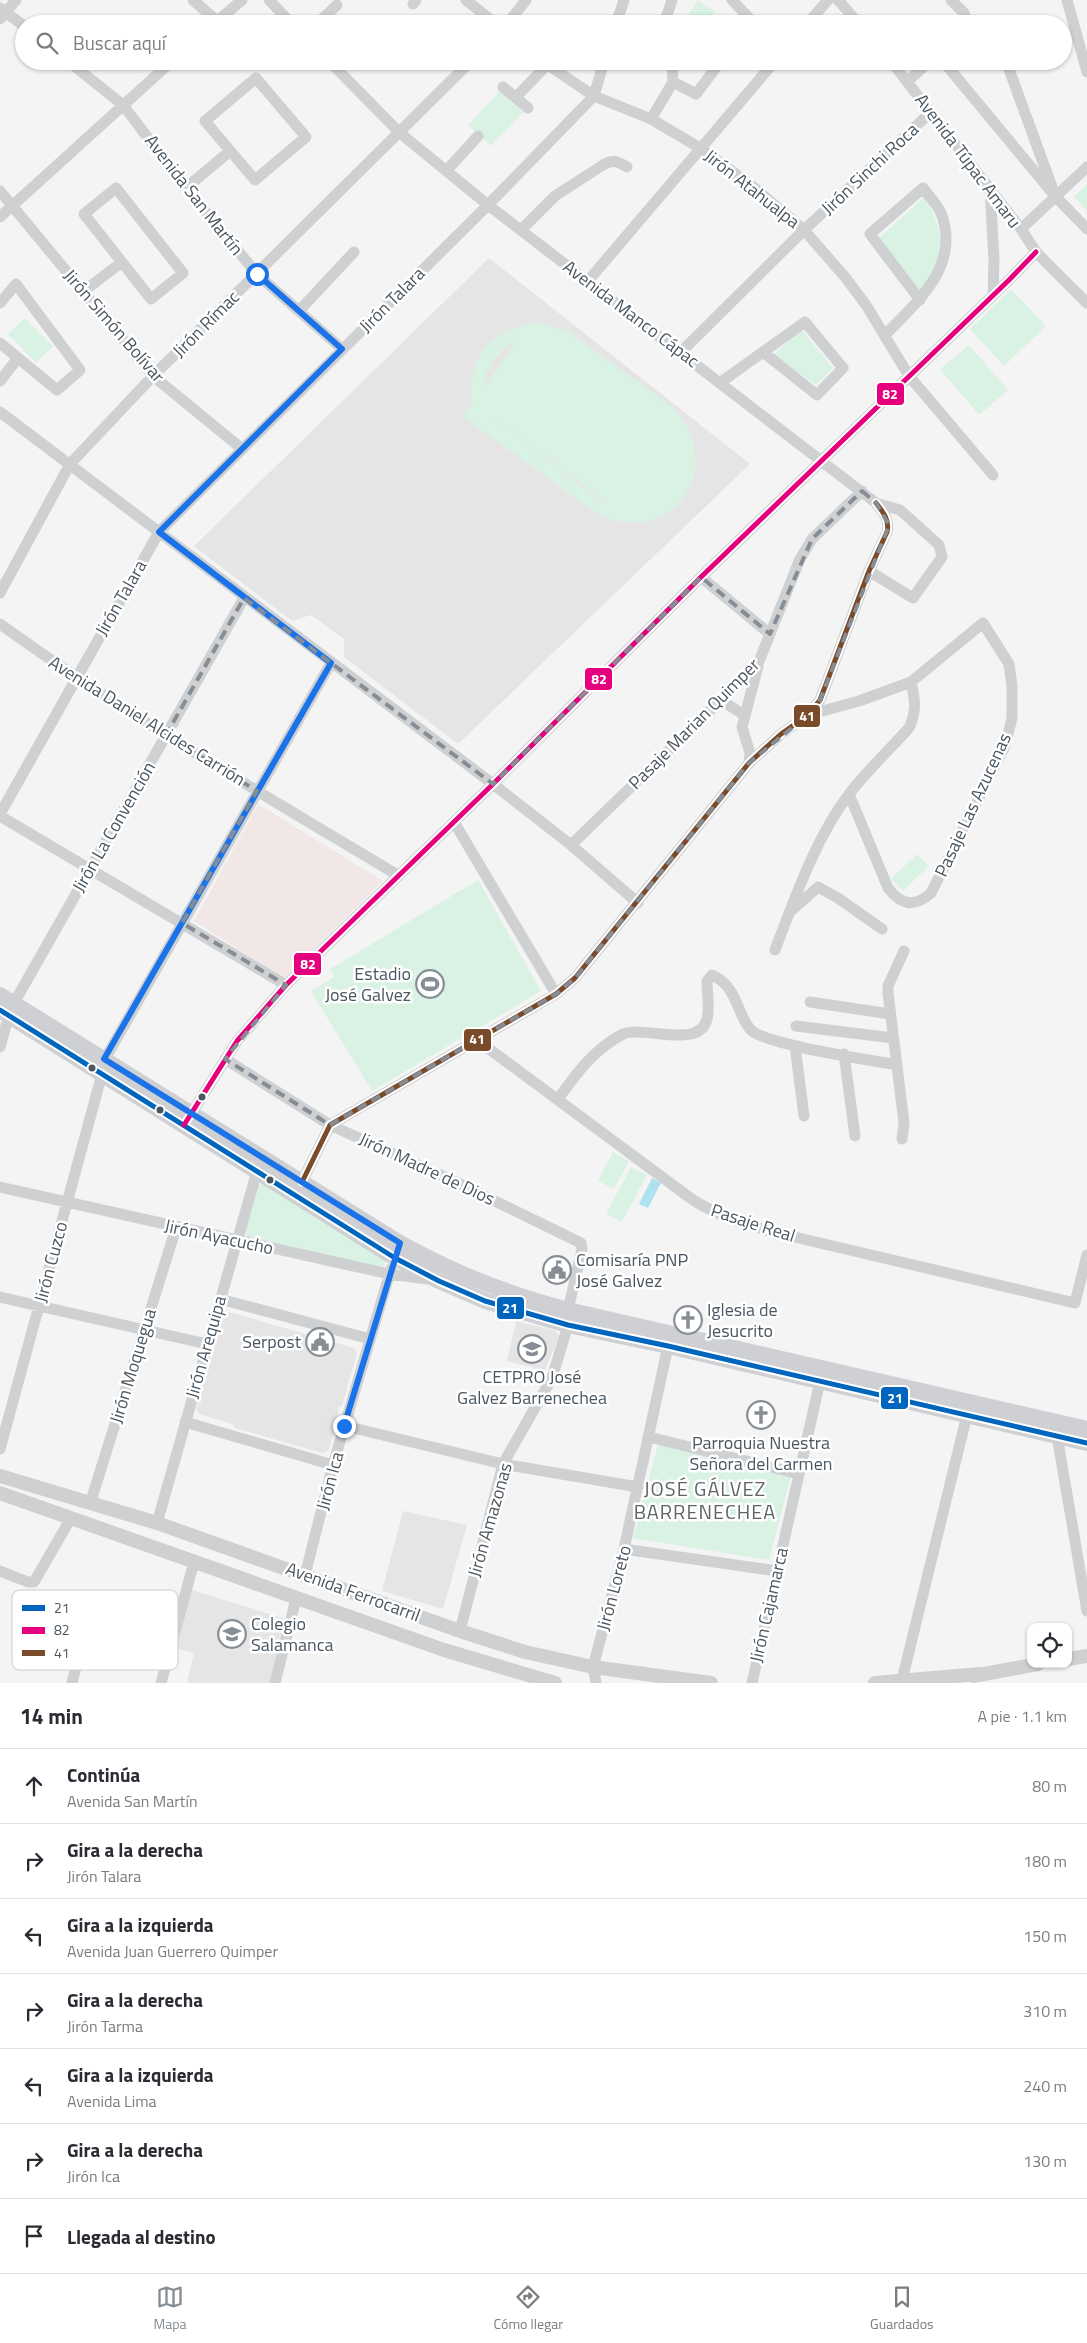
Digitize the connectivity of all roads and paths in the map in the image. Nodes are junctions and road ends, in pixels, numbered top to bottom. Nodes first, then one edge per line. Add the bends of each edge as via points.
1 (16, 0) edge
2 (193, 0) edge
3 (242, 0) edge
4 (269, 0) edge
5 (466, 0) edge
6 (526, 0) edge
7 (624, 0) edge
8 (672, 0) edge
9 (732, 0) edge
10 (828, 0) edge
11 (838, 0) edge
12 (951, 0) edge
13 (1067, 0) edge
14 (337, 5) dead end
15 (2, 13) edge
16 (209, 15) edge
17 (224, 15) edge
18 (283, 15) edge
19 (326, 15) edge
20 (485, 15) edge
21 (514, 15) edge
22 (619, 15) edge
23 (667, 15) edge
24 (748, 15) edge
25 (815, 15) edge
26 (851, 15) edge
27 (965, 15) edge
28 (1071, 15) edge
29 (1072, 18) edge
30 (15, 21) edge
31 (79, 70) edge
32 (162, 70) edge
33 (338, 70) edge
34 (462, 70) edge
35 (538, 70) edge
36 (555, 70) edge
37 (601, 70) edge
38 (672, 70) edge
39 (714, 70) edge
40 (767, 70) edge
41 (898, 70) edge
42 (921, 70) edge
43 (950, 70) edge
44 (1009, 70) edge
45 (1087, 72) edge
46 (673, 82) junction
47 (908, 82) junction
48 (503, 87) dead end
49 (594, 96) junction
50 (516, 97) junction
51 (123, 105) junction
52 (528, 108) dead end
53 (930, 113) junction
54 (650, 119) junction
55 (400, 133) junction
56 (478, 136) dead end
57 (700, 148) junction
58 (230, 151) junction
59 (627, 167) dead end
60 (1087, 167) edge
61 (446, 171) junction
62 (186, 188) junction
63 (990, 190) junction
64 (0, 191) edge
65 (1055, 196) junction
66 (12, 205) junction
67 (488, 205) junction
68 (0, 218) edge
69 (1021, 228) junction
70 (1087, 229) edge
71 (521, 230) junction
72 (804, 230) junction
73 (354, 252) dead end
74 (1036, 252) junction
75 (122, 262) junction
76 (257, 274) junction
77 (588, 280) junction
78 (84, 291) junction
79 (993, 295) junction
80 (920, 300) junction
81 (1087, 303) edge
82 (0, 304) edge
83 (299, 311) junction
84 (885, 335) junction
85 (0, 344) edge
86 (342, 349) junction
87 (681, 352) junction
88 (763, 352) junction
89 (18, 358) junction
90 (154, 376) junction
91 (909, 376) junction
92 (0, 381) edge
93 (720, 382) junction
94 (0, 412) edge
95 (241, 448) junction
96 (821, 460) junction
97 (70, 464) junction
98 (993, 475) dead end
99 (862, 491) junction
100 (876, 503) junction
101 (159, 532) junction
102 (869, 571) junction
103 (701, 577) junction
104 (0, 593) edge
105 (244, 598) junction
106 (0, 624) edge
107 (770, 634) junction
108 (331, 663) junction
109 (758, 664) junction
110 (76, 678) junction
111 (911, 682) junction
112 (721, 700) junction
113 (744, 715) junction
114 (808, 715) junction
115 (166, 734) junction
116 (749, 763) junction
117 (493, 784) junction
118 (257, 791) junction
119 (849, 794) junction
120 (0, 815) edge
121 (454, 822) junction
122 (571, 845) junction
123 (89, 870) junction
124 (399, 876) junction
125 (638, 903) junction
126 (790, 912) junction
127 (182, 924) junction
128 (882, 929) dead end
129 (775, 950) dead end
130 (904, 951) dead end
131 (286, 985) junction
132 (556, 994) junction
133 (810, 1002) dead end
134 (6, 1006) edge
135 (890, 1014) junction
136 (796, 1026) dead end
137 (893, 1038) junction
138 (477, 1040) junction
139 (795, 1046) junction
140 (0, 1047) edge
141 (844, 1054) junction
142 (225, 1059) junction
143 (897, 1065) junction
144 (103, 1067) junction
145 (558, 1098) junction
146 (804, 1116) dead end
147 (188, 1119) junction
148 (330, 1125) junction
149 (855, 1136) dead end
150 (902, 1139) dead end
151 (257, 1171) junction
152 (302, 1182) junction
153 (0, 1187) edge
154 (67, 1203) junction
155 (176, 1228) junction
156 (237, 1240) junction
157 (581, 1243) joint
158 (397, 1250) junction
159 (1087, 1255) edge
160 (389, 1274) junction
161 (438, 1281) junction
162 (0, 1297) edge
163 (220, 1299) junction
164 (39, 1306) junction
165 (568, 1318) junction
166 (144, 1330) junction
167 (370, 1339) junction
168 (207, 1344) junction
169 (668, 1346) junction
170 (820, 1381) junction
171 (968, 1416) junction
172 (185, 1422) junction
173 (344, 1426) junction
174 (1087, 1429) edge
175 (649, 1436) junction
176 (1057, 1436) junction
177 (1087, 1443) edge
178 (0, 1449) edge
179 (503, 1464) junction
180 (333, 1465) junction
181 (799, 1474) junction
182 (0, 1476) edge
183 (638, 1487) junction
184 (0, 1492) edge
185 (90, 1504) junction
186 (71, 1518) junction
187 (157, 1523) junction
188 (624, 1549) junction
189 (194, 1562) junction
190 (0, 1571) edge
191 (777, 1571) junction
192 (305, 1575) junction
193 (296, 1599) junction
194 (1087, 1611) edge
195 (178, 1621) edge
196 (460, 1631) junction
197 (1087, 1656) edge
198 (1072, 1658) edge
199 (593, 1667) junction
200 (1027, 1667) edge
201 (75, 1670) edge
202 (165, 1670) edge
203 (985, 1679) edge
204 (902, 1680) junction
205 (548, 1682) edge
206 (72, 1683) edge
207 (161, 1683) edge
208 (275, 1683) edge
209 (596, 1683) edge
210 (712, 1683) edge
211 (752, 1683) edge
212 (875, 1683) edge
213 (945, 1683) edge

1 - 15 street
2 - 16 street
3 - 17 street
4 - 18 street
5 - 20 street
6 - 21 street
7 - 22 street
8 - 23 street
9 - 24 street
10 - 25 street
11 - 26 street
12 - 27 street
13 - 28 street
14 - 19 street
15 - 30 street
29 - 45 street
31 - 51 street, Avenida San Martín
32 - 51 street
33 - 55 street, Avenida Manco Cápac
34 - 55 street, Jirón Rímac
35 - 50 street
36 - 49 street, Jirón Atahualpa
37 - 49 street, Jirón Talara
38 - 46 street
39 - 46 street via 696,94
40 - 57 street
41 - 47 street, Avenida Túpac Amaru
42 - 47 street
43 - 65 street
44 - 65 street
46 - 54 street
47 - 53 street, Avenida Túpac Amaru
48 - 50 street
49 - 54 street, Jirón Atahualpa
49 - 67 street, Jirón Talara
50 - 52 street
51 - 62 street, Avenida San Martín
51 - 66 street
53 - 63 street, Avenida Túpac Amaru
53 - 72 street, Jirón Sinchi Roca
54 - 57 street, Jirón Atahualpa
55 - 61 street, Avenida Manco Cápac
55 - 76 street, Jirón Rímac
56 - 61 street
57 - 72 street, Jirón Atahualpa
57 - 77 street
58 - 58 street via 255,180 306,137 256,78 206,121
58 - 62 street
59 - 71 street via 617,161 603,165 555,196
60 - 65 street
61 - 67 street, Avenida Manco Cápac
62 - 76 street, Avenida San Martín
63 - 69 street, Avenida Túpac Amaru
63 - 79 street
64 - 66 street, Jirón Simón Bolívar
65 - 69 street
65 - 70 street
66 - 68 street
66 - 78 street, Jirón Simón Bolívar
67 - 71 street, Avenida Manco Cápac
67 - 86 street, Jirón Talara
69 - 74 street, Avenida Túpac Amaru
71 - 77 street, Avenida Manco Cápac
72 - 84 street, Jirón Atahualpa via 845,277
72 - 87 street, Jirón Sinchi Roca
73 - 83 street
74 - 79 street
74 - 81 street, Avenida Túpac Amaru
75 - 75 street via 84,214 116,188 183,273 151,299
75 - 78 street
76 - 83 street, Avenida San Martín
76 - 90 street, Jirón Rímac
77 - 87 street, Avenida Manco Cápac
78 - 90 street, Jirón Simón Bolívar
79 - 91 street
80 - 80 street via 932,285 945,258 946,232 940,211 923,188 870,234
80 - 84 street
82 - 89 street via 16,284 80,370 57,390
83 - 86 street, Avenida San Martín
84 - 91 street, Jirón Atahualpa
85 - 89 street
86 - 95 street, Jirón Talara
87 - 93 street, Avenida Manco Cápac
88 - 88 street via 806,322 844,368 817,395
88 - 93 street
89 - 92 street
90 - 95 street, Jirón Simón Bolívar
90 - 97 street, Jirón Rímac
91 - 96 street
91 - 98 street, Jirón Atahualpa
93 - 96 street, Avenida Manco Cápac
94 - 97 street
95 - 101 street, Jirón Talara
96 - 99 street, Avenida Manco Cápac
96 - 103 street
97 - 101 street
97 - 104 street, Jirón Rímac
99 - 100 street, Avenida Manco Cápac
99 - 107 street, Pasaje Marian Quimper via 812,540 800,559
100 - 102 street via 889,525
100 - 102 street, Avenida Manco Cápac via 900,510 939,545 942,557 913,598
101 - 105 street
101 - 110 street, Jirón Talara
102 - 114 street via 820,700
103 - 107 street
103 - 117 street
105 - 108 street
105 - 115 street, Jirón La Convención
106 - 110 street, Avenida Daniel Alcides Carrión
107 - 109 street, Pasaje Marian Quimper
108 - 117 street
108 - 118 street, Jirón Cuzco
109 - 112 street, Pasaje Marian Quimper
109 - 113 street
110 - 115 street, Avenida Daniel Alcides Carrión
110 - 120 street, Jirón Talara
111 - 114 street
111 - 119 street via 916,702 909,728
111 - 119 street, Pasaje Las Azucenas via 983,623 1009,664 1012,686 1012,718 1005,746 930,894 923,900 916,904 906,902 894,896 888,888
112 - 113 street
112 - 122 street, Pasaje Marian Quimper
113 - 116 street via 742,727 750,753
114 - 116 street
115 - 118 street, Avenida Daniel Alcides Carrión
115 - 123 street, Jirón La Convención
116 - 125 street
117 - 121 street
117 - 122 street
118 - 124 street, Avenida Daniel Alcides Carrión
118 - 127 street, Jirón Cuzco
119 - 126 street via 803,877
120 - 123 street
121 - 124 street
121 - 132 street
122 - 125 street
123 - 127 street
123 - 134 street, Jirón La Convención
124 - 131 street
125 - 132 street via 575,978
126 - 128 street via 818,887
126 - 129 street
127 - 131 street
127 - 144 street, Jirón Cuzco
130 - 135 street via 888,986
131 - 142 street via 252,1022
132 - 138 street
133 - 135 street
134 - 140 street, Jirón La Convención
134 - 144 main road
135 - 137 street
136 - 137 street
137 - 143 street
138 - 145 street, Pasaje Real
138 - 148 street
139 - 141 street
139 - 145 street via 756,1034 749,1027 736,998 712,975 706,981 707,1018 697,1033 623,1034 593,1055
139 - 146 street
141 - 143 street
141 - 149 street
142 - 147 street
142 - 148 street, Jirón Madre de Dios
143 - 150 street via 904,1123
144 - 147 main road
144 - 154 street, Jirón Cuzco
145 - 159 street, Pasaje Real via 693,1200 720,1215 769,1231 1075,1303
147 - 151 main road
147 - 152 main road
148 - 152 street
148 - 157 street, Jirón Madre de Dios
151 - 156 street, Jirón Arequipa
151 - 158 main road
152 - 158 main road
153 - 154 street, Jirón Ayacucho
154 - 155 street, Jirón Ayacucho
154 - 164 street, Jirón Cuzco
155 - 156 street, Jirón Ayacucho
155 - 166 street, Jirón Moquegua
156 - 160 street, Jirón Ayacucho
156 - 163 street, Jirón Arequipa
157 - 165 street, Jirón Amazonas
158 - 160 street, Jirón Ica
158 - 161 main road
158 - 165 main road
160 - 161 street, Jirón Ayacucho
160 - 167 street, Jirón Ica
161 - 165 main road via 485,1301
162 - 164 street
163 - 167 street
163 - 168 street, Jirón Arequipa
164 - 166 street
164 - 178 street, Jirón Cuzco
165 - 169 main road
165 - 174 main road
165 - 179 street, Jirón Amazonas via 552,1378
166 - 168 street
166 - 185 street, Jirón Moquegua
167 - 173 street, Jirón Ica
168 - 172 street, Jirón Arequipa
169 - 170 main road
169 - 175 street, Jirón Loreto
170 - 171 main road
170 - 181 street, Jirón Cajamarca
171 - 176 main road
171 - 204 street
172 - 180 street
172 - 187 street, Jirón Arequipa
173 - 179 street
173 - 180 street, Jirón Ica
175 - 181 street
175 - 183 street, Jirón Loreto
176 - 177 main road
176 - 194 street
179 - 183 street
179 - 196 street, Jirón Amazonas
180 - 192 street, Jirón Ica
181 - 191 street, Jirón Cajamarca
182 - 185 street, Avenida Ferrocarril
183 - 188 street, Jirón Loreto
184 - 186 street, Avenida Ferrocarril
185 - 187 street, Avenida Ferrocarril
186 - 189 street, Avenida Ferrocarril
186 - 190 street via 34,1582
187 - 192 street, Avenida Ferrocarril
188 - 191 street
188 - 199 street, Jirón Loreto
189 - 193 street, Avenida Ferrocarril
189 - 195 street
191 - 211 street, Jirón Cajamarca
192 - 196 street, Avenida Ferrocarril
193 - 205 street, Avenida Ferrocarril
193 - 208 street
196 - 199 street, Avenida Ferrocarril via 525,1652
197 - 198 street
199 - 209 street, Jirón Loreto
199 - 210 street, Avenida Ferrocarril
200 - 203 street
201 - 206 street
202 - 207 street
203 - 204 street
203 - 213 street
204 - 212 street

